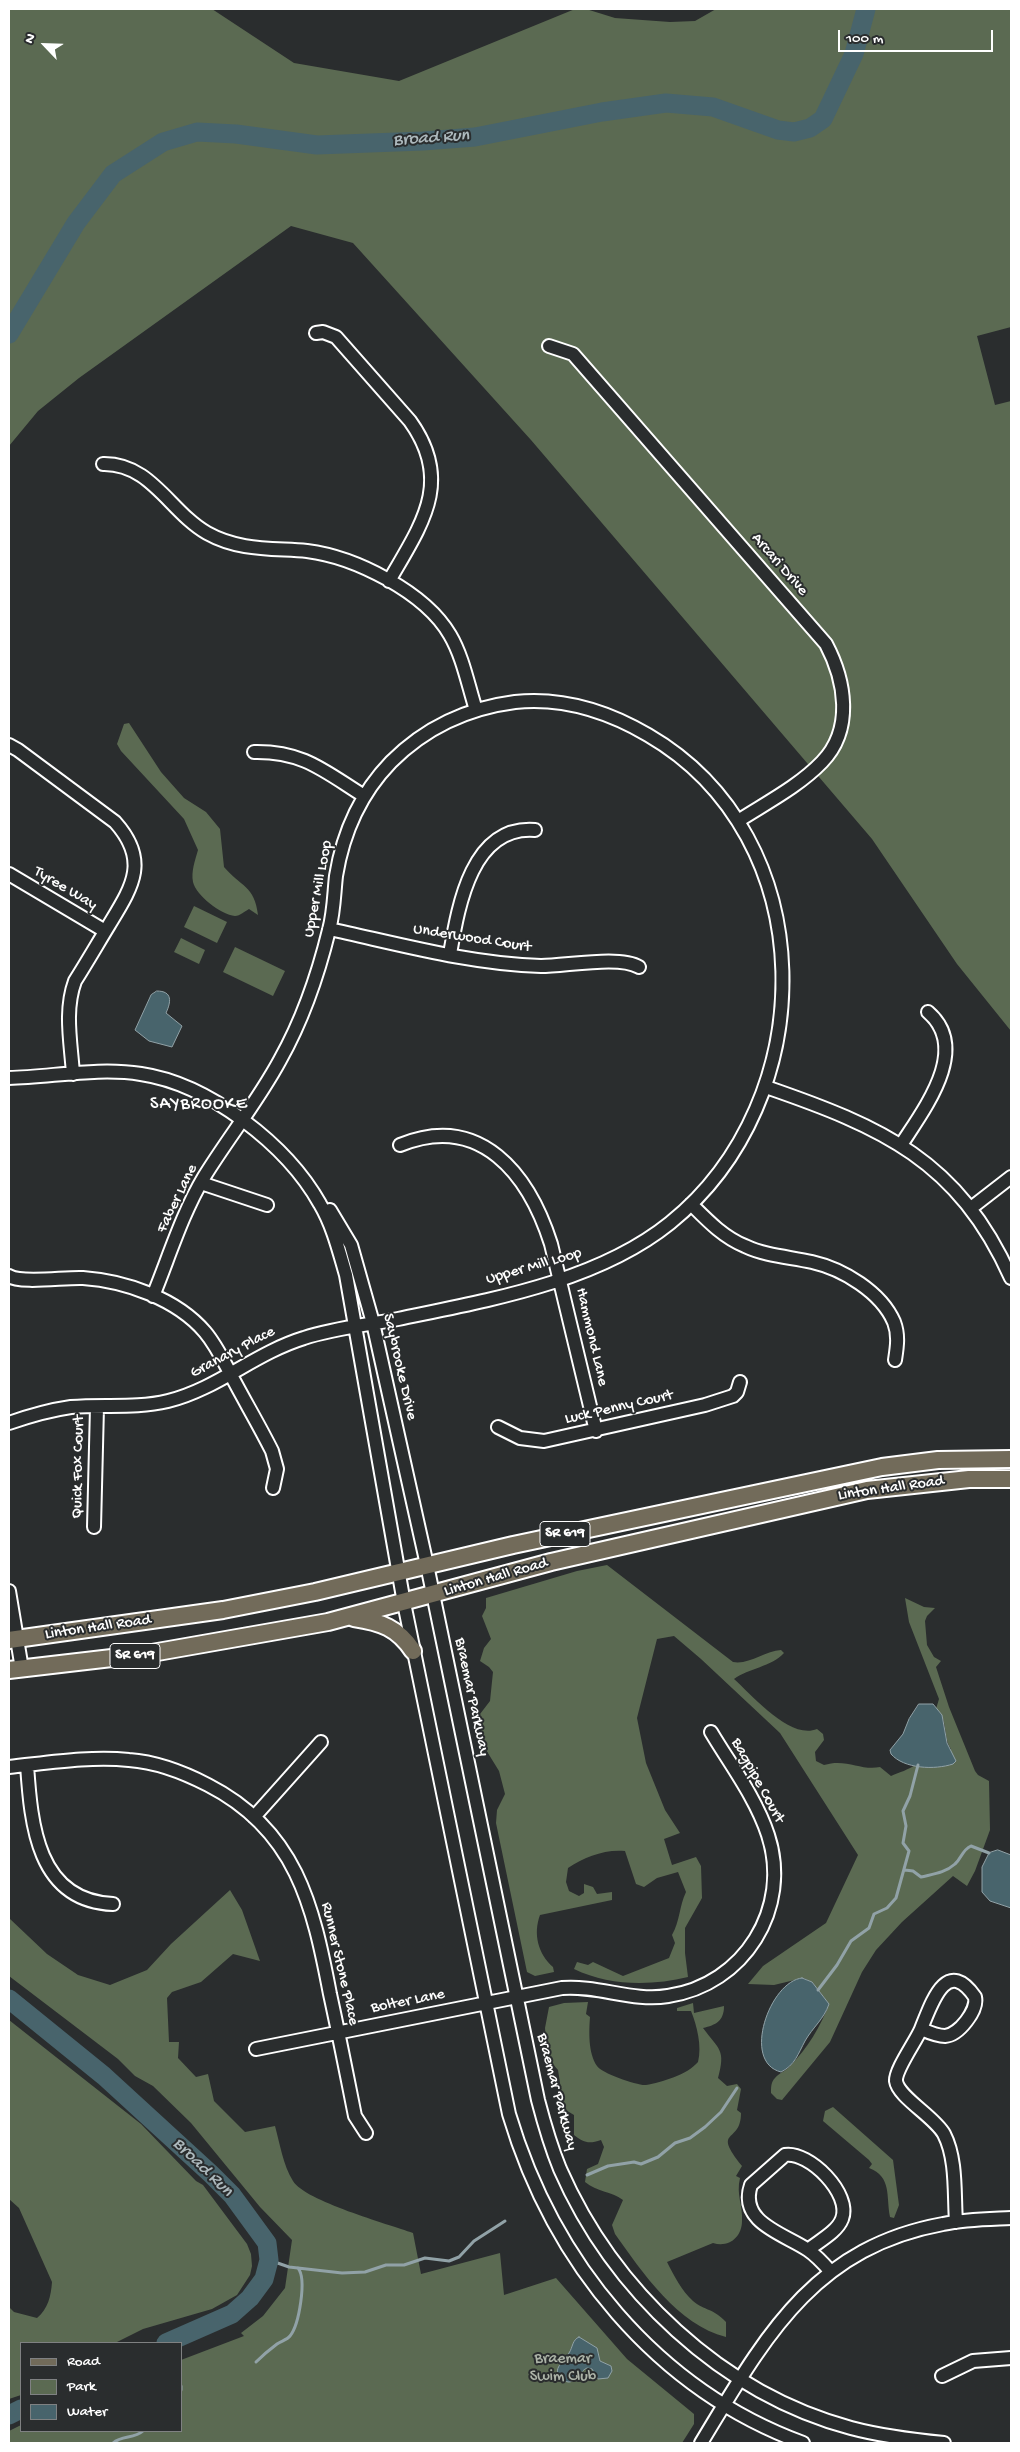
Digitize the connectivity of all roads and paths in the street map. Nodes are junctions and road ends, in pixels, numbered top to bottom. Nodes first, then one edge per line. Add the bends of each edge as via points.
1 (316, 333) dead end
2 (549, 346) dead end
3 (103, 464) dead end
4 (389, 582) junction
5 (476, 710) junction
6 (9, 745) edge
7 (254, 752) dead end
8 (364, 796) junction
9 (738, 821) junction
10 (535, 830) dead end
11 (9, 874) edge
12 (329, 929) junction
13 (105, 931) junction
14 (450, 954) junction
15 (639, 967) dead end
16 (928, 1012) dead end
17 (73, 1074) junction
18 (9, 1078) edge
19 (766, 1087) junction
20 (242, 1121) junction
21 (400, 1145) dead end
22 (901, 1145) junction
23 (1011, 1177) edge
24 (201, 1183) junction
25 (311, 1190) junction
26 (691, 1204) junction
27 (267, 1205) dead end
28 (971, 1208) junction
29 (9, 1276) edge
30 (1011, 1278) edge
31 (560, 1280) junction
32 (153, 1296) junction
33 (373, 1323) junction
34 (354, 1327) junction
35 (895, 1360) dead end
36 (231, 1375) junction
37 (740, 1382) dead end
38 (96, 1407) junction
39 (9, 1423) edge
40 (498, 1427) dead end
41 (596, 1431) junction
42 (1011, 1459) edge
43 (1011, 1479) edge
44 (273, 1488) dead end
45 (94, 1527) dead end
46 (427, 1565) junction
47 (398, 1574) junction
48 (9, 1591) edge
49 (433, 1595) junction
50 (404, 1603) junction
51 (347, 1617) junction
52 (13, 1640) edge
53 (414, 1651) junction
54 (15, 1670) edge
55 (711, 1732) dead end
56 (321, 1742) dead end
57 (27, 1765) junction
58 (9, 1768) edge
59 (254, 1817) junction
60 (112, 1904) dead end
61 (516, 1997) junction
62 (485, 2003) junction
63 (921, 2029) junction
64 (338, 2032) junction
65 (256, 2050) dead end
66 (366, 2133) dead end
67 (1011, 2218) edge
68 (956, 2222) junction
69 (808, 2250) junction
70 (831, 2272) junction
71 (1011, 2358) edge
72 (942, 2376) dead end
73 (741, 2379) junction
74 (724, 2405) junction
75 (701, 2443) edge
76 (803, 2443) edge
77 (944, 2443) edge

1 - 4 street via 330,333 343,344 410,421 423,440 431,462 431,492 425,518
2 - 9 street, Arcari Drive via 573,354 826,644 837,665 843,690 844,716 835,743 823,761
3 - 4 street via 123,466 143,475 197,526 225,541 259,549 328,555 350,562
4 - 5 street via 428,606 442,621 458,652
5 - 8 street, Upper Mill Loop via 453,718 424,735 391,762
5 - 9 street, Upper Mill Loop via 547,701 604,713 634,726 676,754 713,789
6 - 13 street via 115,822 130,843 135,865 134,879
7 - 8 street via 280,753 304,759
8 - 12 street, Upper Mill Loop via 341,854
9 - 19 street, Upper Mill Loop via 761,868 772,903 784,974 781,1021
10 - 14 street via 510,834 492,846 478,862 458,905
11 - 13 street, Tyree Way
12 - 14 street, Underwood Court
12 - 20 street, Upper Mill Loop via 319,970 304,1009 280,1061
13 - 17 street via 71,993 68,1009
14 - 15 street, Underwood Court via 520,965 625,961
16 - 22 street via 937,1019 945,1036 944,1059 929,1101
17 - 18 street, Saybrooke Drive
17 - 20 street, Saybrooke Drive via 120,1072 169,1080 199,1093
19 - 22 street via 852,1119
19 - 26 street, Upper Mill Loop via 727,1161
20 - 24 street, Faber Lane
20 - 25 street, Saybrooke Drive via 279,1152
21 - 31 street, Hammond Lane via 416,1139 444,1136 478,1144 505,1162 535,1202 549,1236
22 - 28 street via 932,1168
23 - 28 street
24 - 27 street
24 - 32 street, Faber Lane
25 - 33 street, Saybrooke Drive via 332,1212 351,1245
25 - 34 street, Saybrooke Drive via 338,1245
26 - 31 street, Upper Mill Loop via 660,1231 631,1248
26 - 35 street via 715,1228 745,1246 814,1262 841,1273 864,1288 878,1300 894,1322
28 - 30 street via 988,1232
29 - 32 street via 22,1281 87,1278
31 - 33 street, Upper Mill Loop
31 - 41 street, Hammond Lane
32 - 36 street via 196,1323 216,1348
33 - 34 street, Upper Mill Loop
33 - 46 street, Saybrooke Drive
34 - 36 street, Granary Place via 288,1343
34 - 47 street, Saybrooke Drive
36 - 38 street, Granary Place via 170,1401 141,1406
36 - 44 street via 276,1459
37 - 41 street, Luck Penny Court via 733,1396
38 - 39 street, Granary Place via 70,1407
38 - 45 street, Quick Fox Court
40 - 41 street, Luck Penny Court via 533,1441
42 - 46 main road, Linton Hall Road / SR 619 via 938,1460 882,1466
43 - 49 main road, Linton Hall Road / SR 619 via 969,1479 867,1490 551,1562
46 - 47 main road, Linton Hall Road / SR 619
46 - 49 street, Braemar Parkway
47 - 50 street
47 - 52 main road, Linton Hall Road / SR 619 via 223,1610
48 - 52 street
49 - 50 main road, Linton Hall Road / SR 619
49 - 61 street, Braemar Parkway
50 - 51 main road, Linton Hall Road / SR 619
50 - 53 street
51 - 53 main road via 388,1625 401,1634
51 - 54 main road, Linton Hall Road / SR 619 via 146,1654
52 - 54 street
53 - 62 street
55 - 61 street, Bagpipe Court via 758,1813 772,1849 775,1869 771,1902 752,1945 732,1968 720,1976 703,1986 667,1997 578,1987
56 - 59 street
57 - 58 street, Runner Stone Place
57 - 59 street, Runner Stone Place via 106,1759 153,1764 192,1777 220,1791
57 - 60 street via 37,1842 49,1867 72,1894
59 - 64 street, Runner Stone Place via 273,1836 288,1859 309,1902
61 - 62 street, Bagpipe Court
61 - 73 street, Braemar Parkway via 548,2135 564,2176 598,2239 652,2308 708,2357
62 - 64 street, Bolter Lane
62 - 74 street via 517,2141 559,2235 600,2295 636,2336 673,2369
63 - 63 street via 942,2036 954,2032 974,2010 975,1997 961,1983 944,1984 937,1992
63 - 68 street via 896,2082 937,2124 948,2142 952,2154
64 - 65 street, Bolter Lane
64 - 66 street, Runner Stone Place via 356,2116
67 - 68 street
68 - 70 street via 892,2238
69 - 69 street via 763,2225 751,2207 751,2185 785,2155 804,2158 835,2186 843,2203 840,2223
69 - 70 street
70 - 73 street via 782,2317
71 - 72 street via 974,2361
73 - 74 street
73 - 77 street, Braemar Parkway via 790,2404 850,2428
74 - 75 street
74 - 76 street

